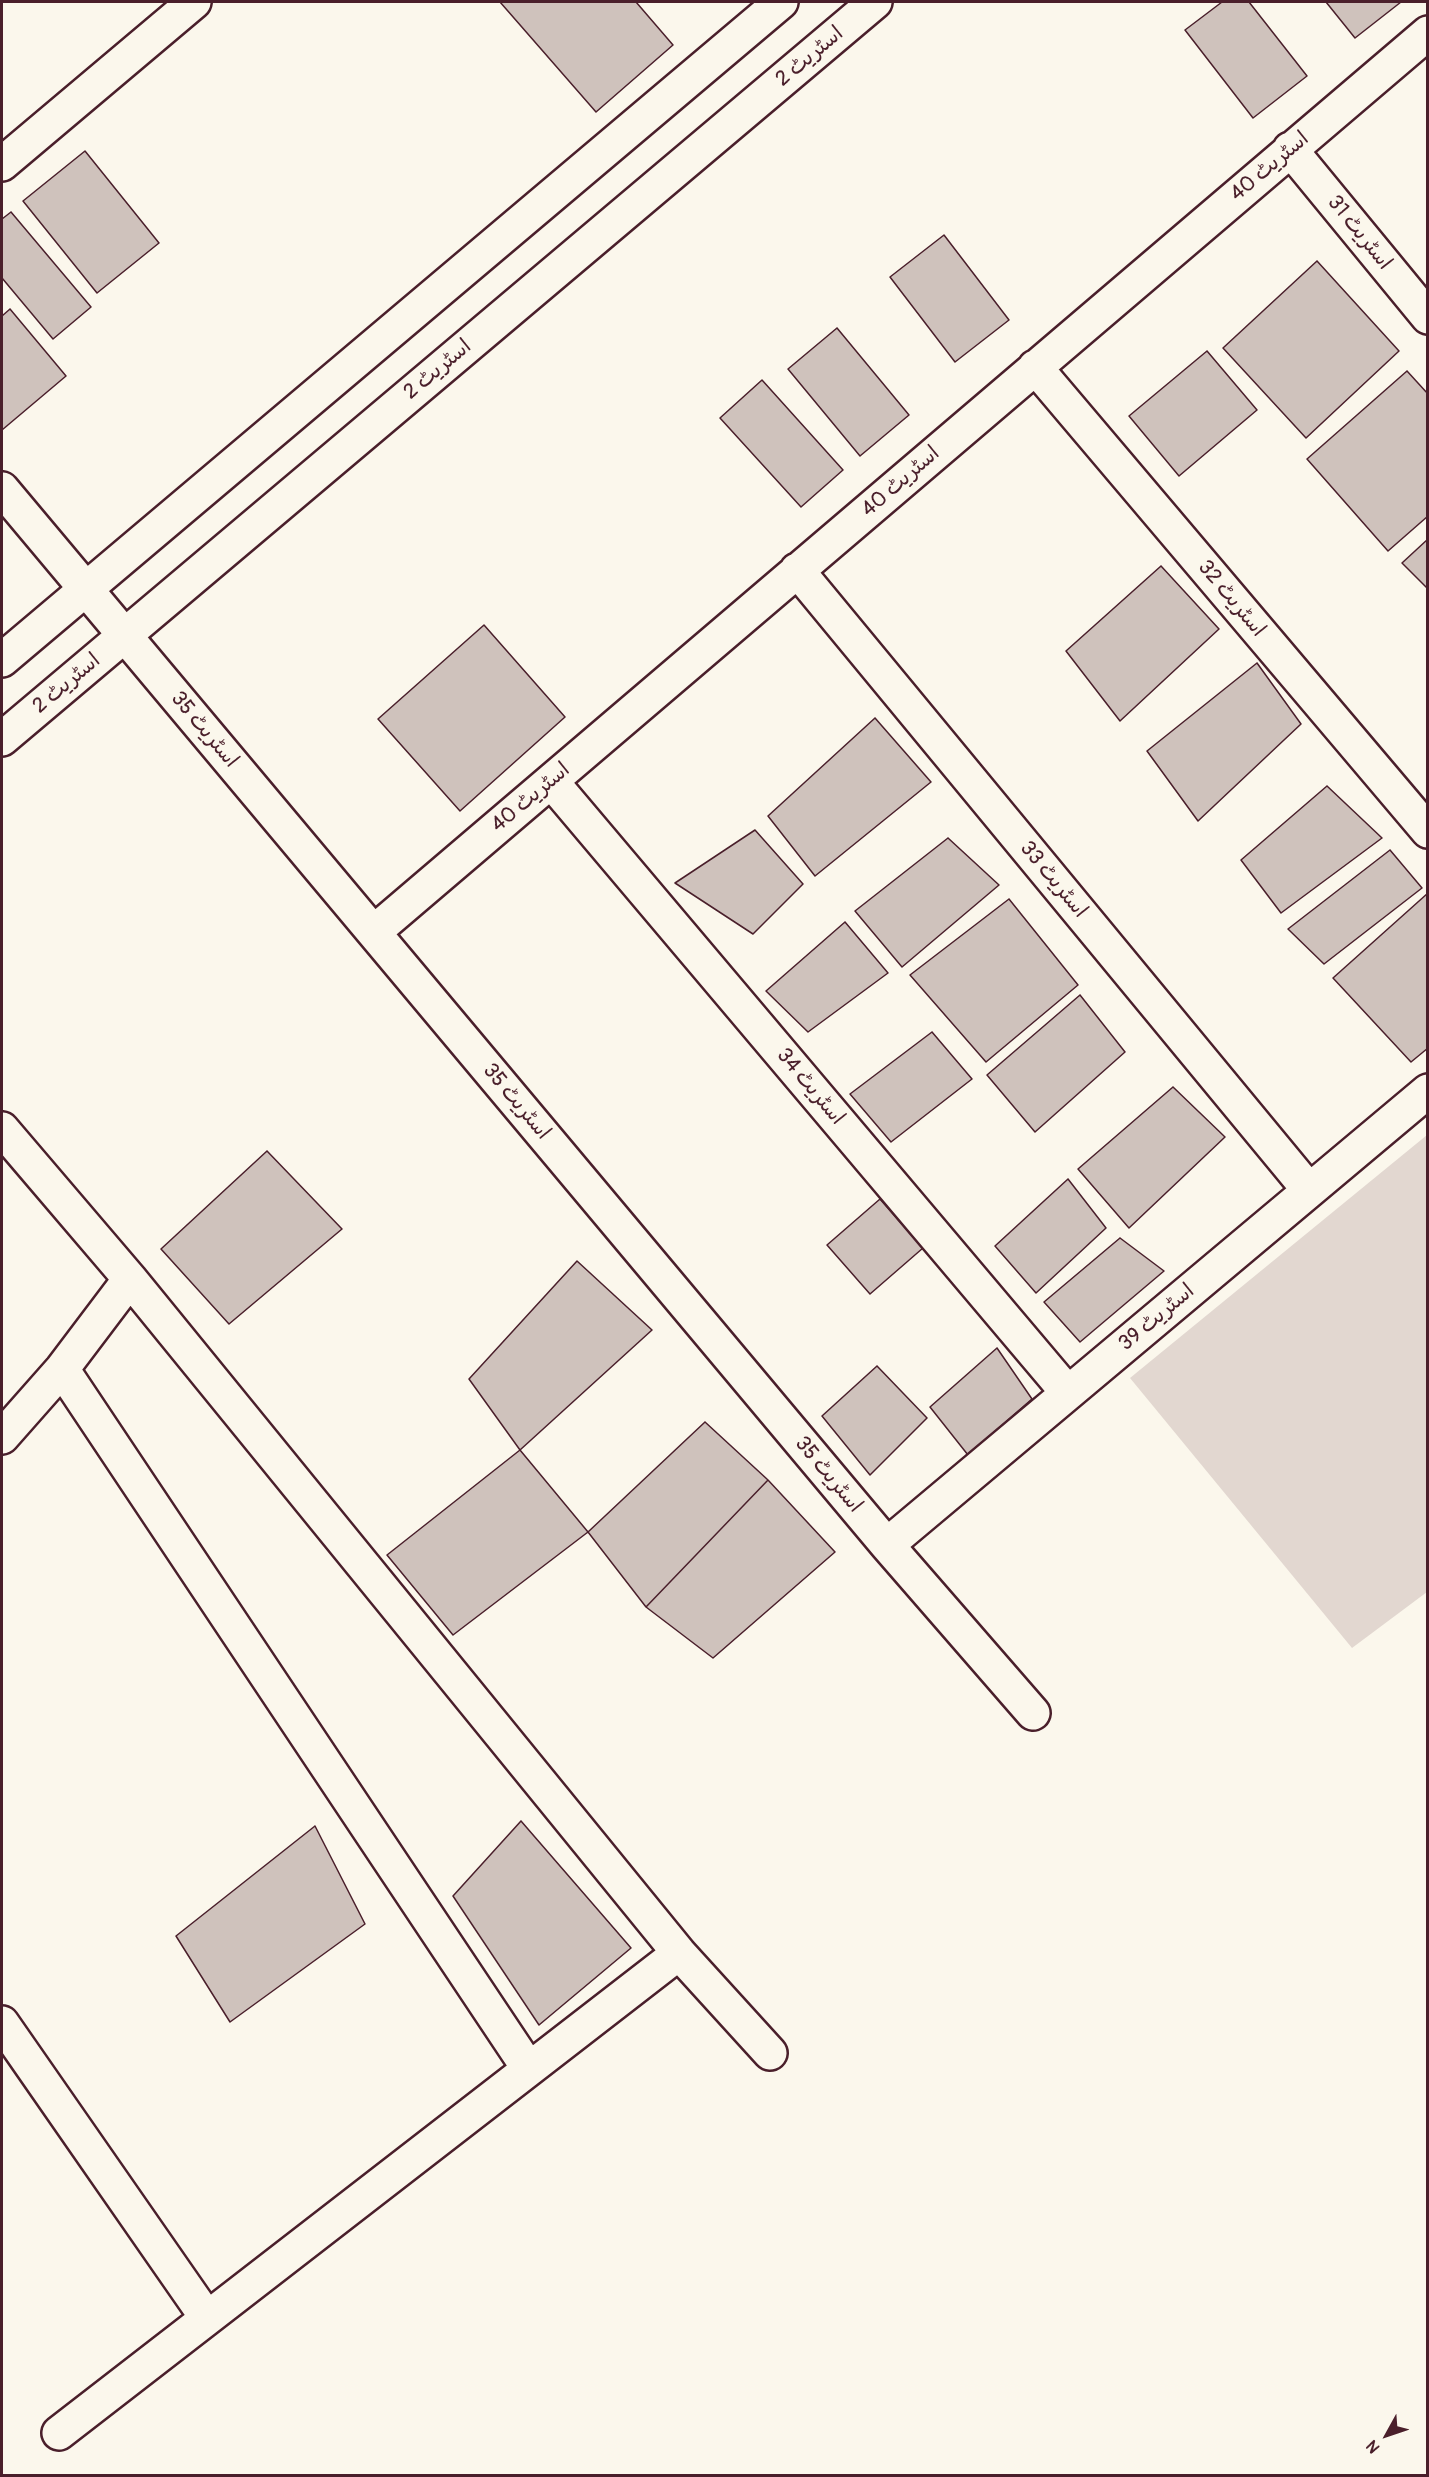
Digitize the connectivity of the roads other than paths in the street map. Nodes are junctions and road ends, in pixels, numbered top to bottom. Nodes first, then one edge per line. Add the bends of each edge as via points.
1 (194, 2) edge
2 (781, 2) edge
3 (875, 2) edge
4 (1428, 33) edge
5 (1290, 149) junction
6 (6, 151) edge
7 (1428, 317) edge
8 (1035, 367) junction
9 (2, 489) edge
10 (797, 570) junction
11 (86, 589) junction
12 (124, 635) junction
13 (2, 660) edge
14 (2, 739) edge
15 (551, 781) junction
16 (1428, 831) edge
17 (374, 932) junction
18 (1428, 1091) edge
19 (2, 1129) edge
20 (1310, 1190) junction
21 (130, 1279) junction
22 (62, 1369) junction
23 (1068, 1393) junction
24 (2, 1437) edge
25 (887, 1545) junction
26 (1033, 1713) dead end
27 (679, 1953) junction
28 (2, 2023) edge
29 (770, 2053) dead end
30 (529, 2068) junction
31 (207, 2318) junction
32 (59, 2433) dead end

1 - 6 street
2 - 11 street
3 - 12 street, اسٹریٹ 2
4 - 5 street, اسٹریٹ 40
5 - 7 street, اسٹریٹ 31
5 - 8 street, اسٹریٹ 40
8 - 10 street, اسٹریٹ 40
8 - 16 street, اسٹریٹ 32
9 - 11 street, اسٹریٹ 35
10 - 15 street, اسٹریٹ 40
10 - 20 street, اسٹریٹ 33
11 - 12 street, اسٹریٹ 35
11 - 13 street
12 - 14 street, اسٹریٹ 2
12 - 17 street, اسٹریٹ 35
15 - 17 street, اسٹریٹ 40
15 - 23 street, اسٹریٹ 34
17 - 25 street, اسٹریٹ 35
18 - 20 street, اسٹریٹ 39
19 - 21 street
20 - 23 street, اسٹریٹ 39
21 - 22 street
21 - 27 street
22 - 24 street
22 - 30 street
23 - 25 street, اسٹریٹ 39
25 - 26 street, اسٹریٹ 35
27 - 29 street
27 - 30 street
28 - 31 street
30 - 31 street
31 - 32 street

